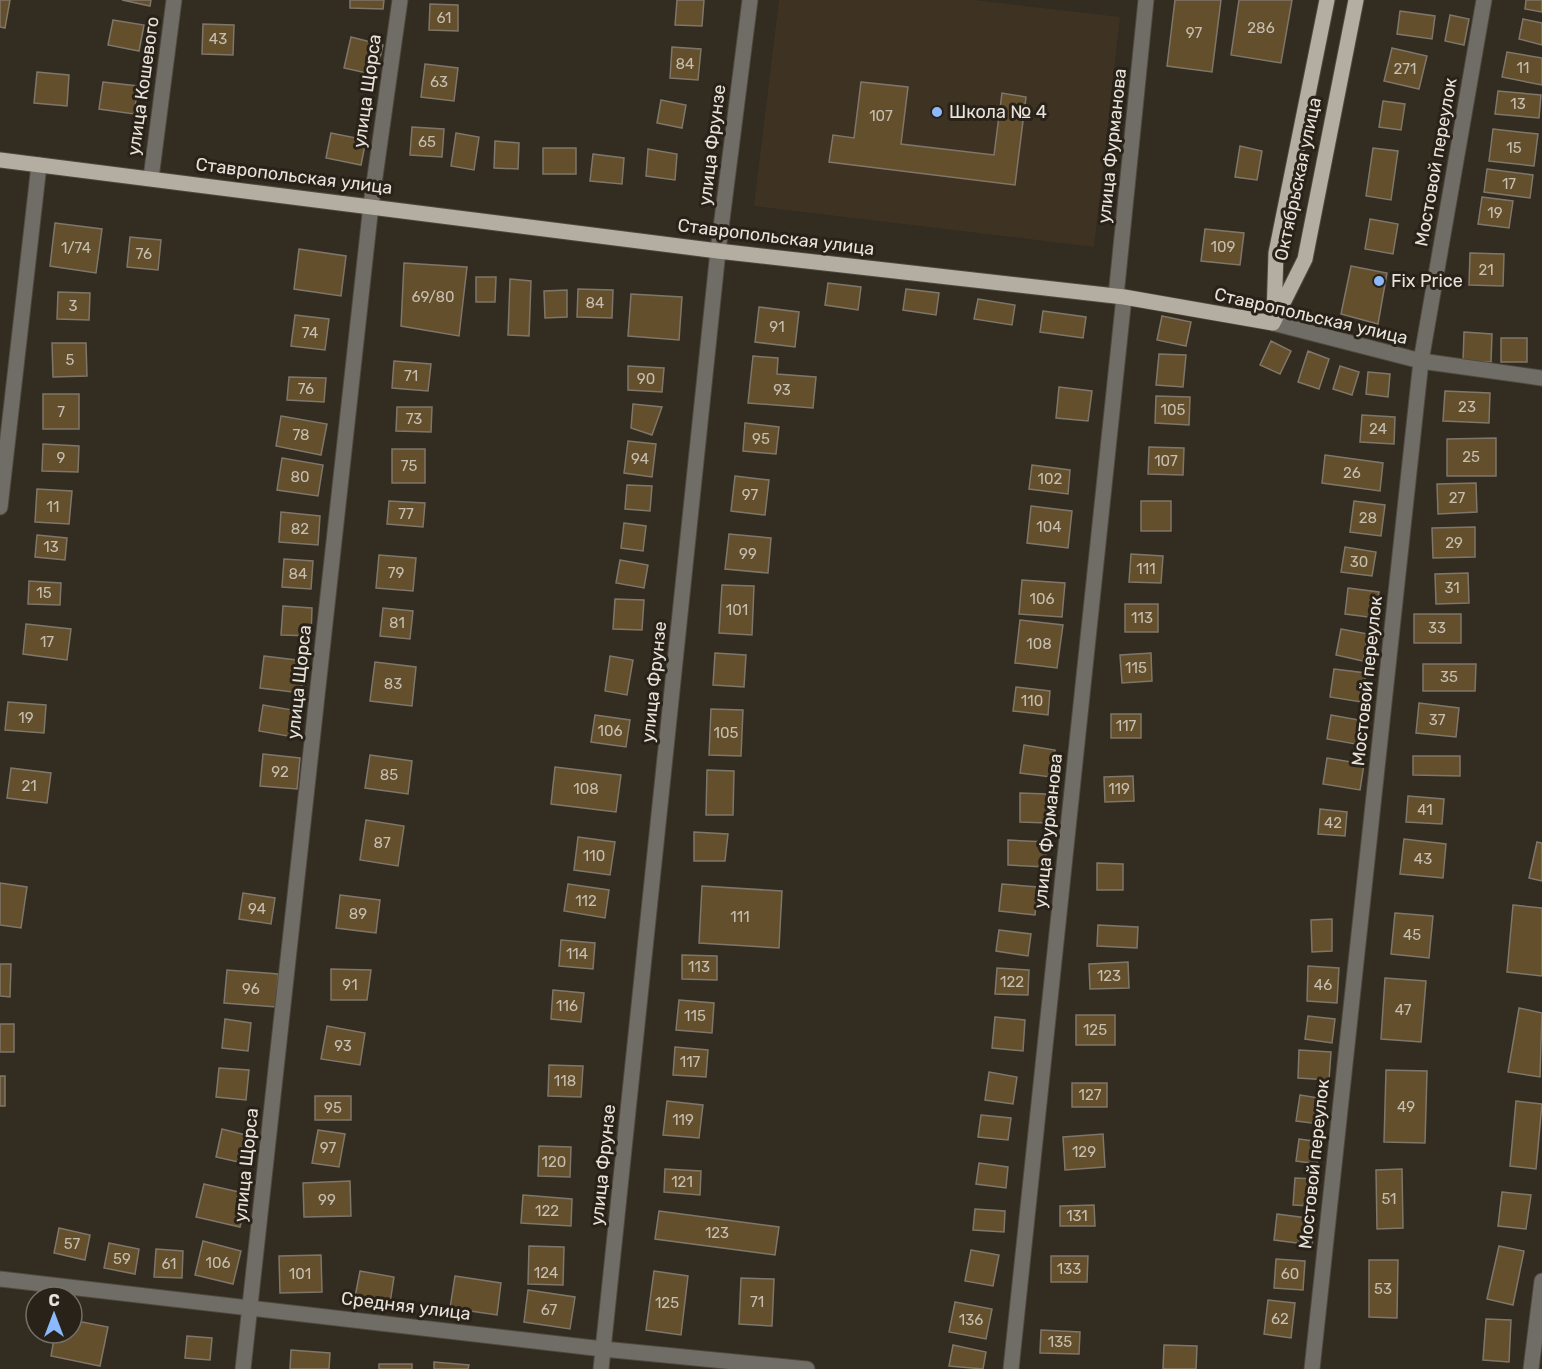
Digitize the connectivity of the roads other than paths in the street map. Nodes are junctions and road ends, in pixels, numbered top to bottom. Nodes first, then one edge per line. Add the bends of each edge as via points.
1 (174, 0) edge
2 (399, 0) edge
3 (750, 0) edge
4 (1146, 0) edge
5 (1327, 0) edge
6 (1356, 0) edge
7 (1484, 0) edge
8 (0, 160) edge
9 (39, 165) junction
10 (151, 178) junction
11 (371, 205) junction
12 (718, 251) junction
13 (1120, 296) junction
14 (1273, 323) junction
15 (1421, 362) junction
16 (1542, 378) edge
17 (0, 507) edge
18 (0, 1279) edge
19 (1542, 1281) edge
20 (250, 1308) junction
21 (603, 1349) junction
22 (243, 1369) edge
23 (601, 1369) edge
24 (807, 1369) edge
25 (1011, 1369) edge
26 (1312, 1369) edge
27 (1531, 1369) edge

1 - 10 street, улица Кошевого
2 - 11 street, улица Щорса
3 - 12 street, улица Фрунзе
4 - 13 street, улица Фурманова
5 - 14 main road, Октябрьская улица via 1276,254
6 - 14 main road, Октябрьская улица via 1305,259
7 - 15 street, Мостовой переулок
8 - 9 main road, Ставропольская улица
9 - 10 main road, Ставропольская улица
9 - 17 street
10 - 11 main road, Ставропольская улица
11 - 12 main road, Ставропольская улица
11 - 20 street, улица Щорса
12 - 13 main road, Ставропольская улица
12 - 21 street, улица Фрунзе
13 - 14 main road, Ставропольская улица
13 - 25 street, улица Фурманова
14 - 15 street, Ставропольская улица
15 - 16 street, Ставропольская улица
15 - 26 street, Мостовой переулок
18 - 20 street, Средняя улица
19 - 27 street
20 - 21 street, Средняя улица
20 - 22 street, улица Щорса
21 - 23 street, улица Фрунзе
21 - 24 street, Средняя улица

